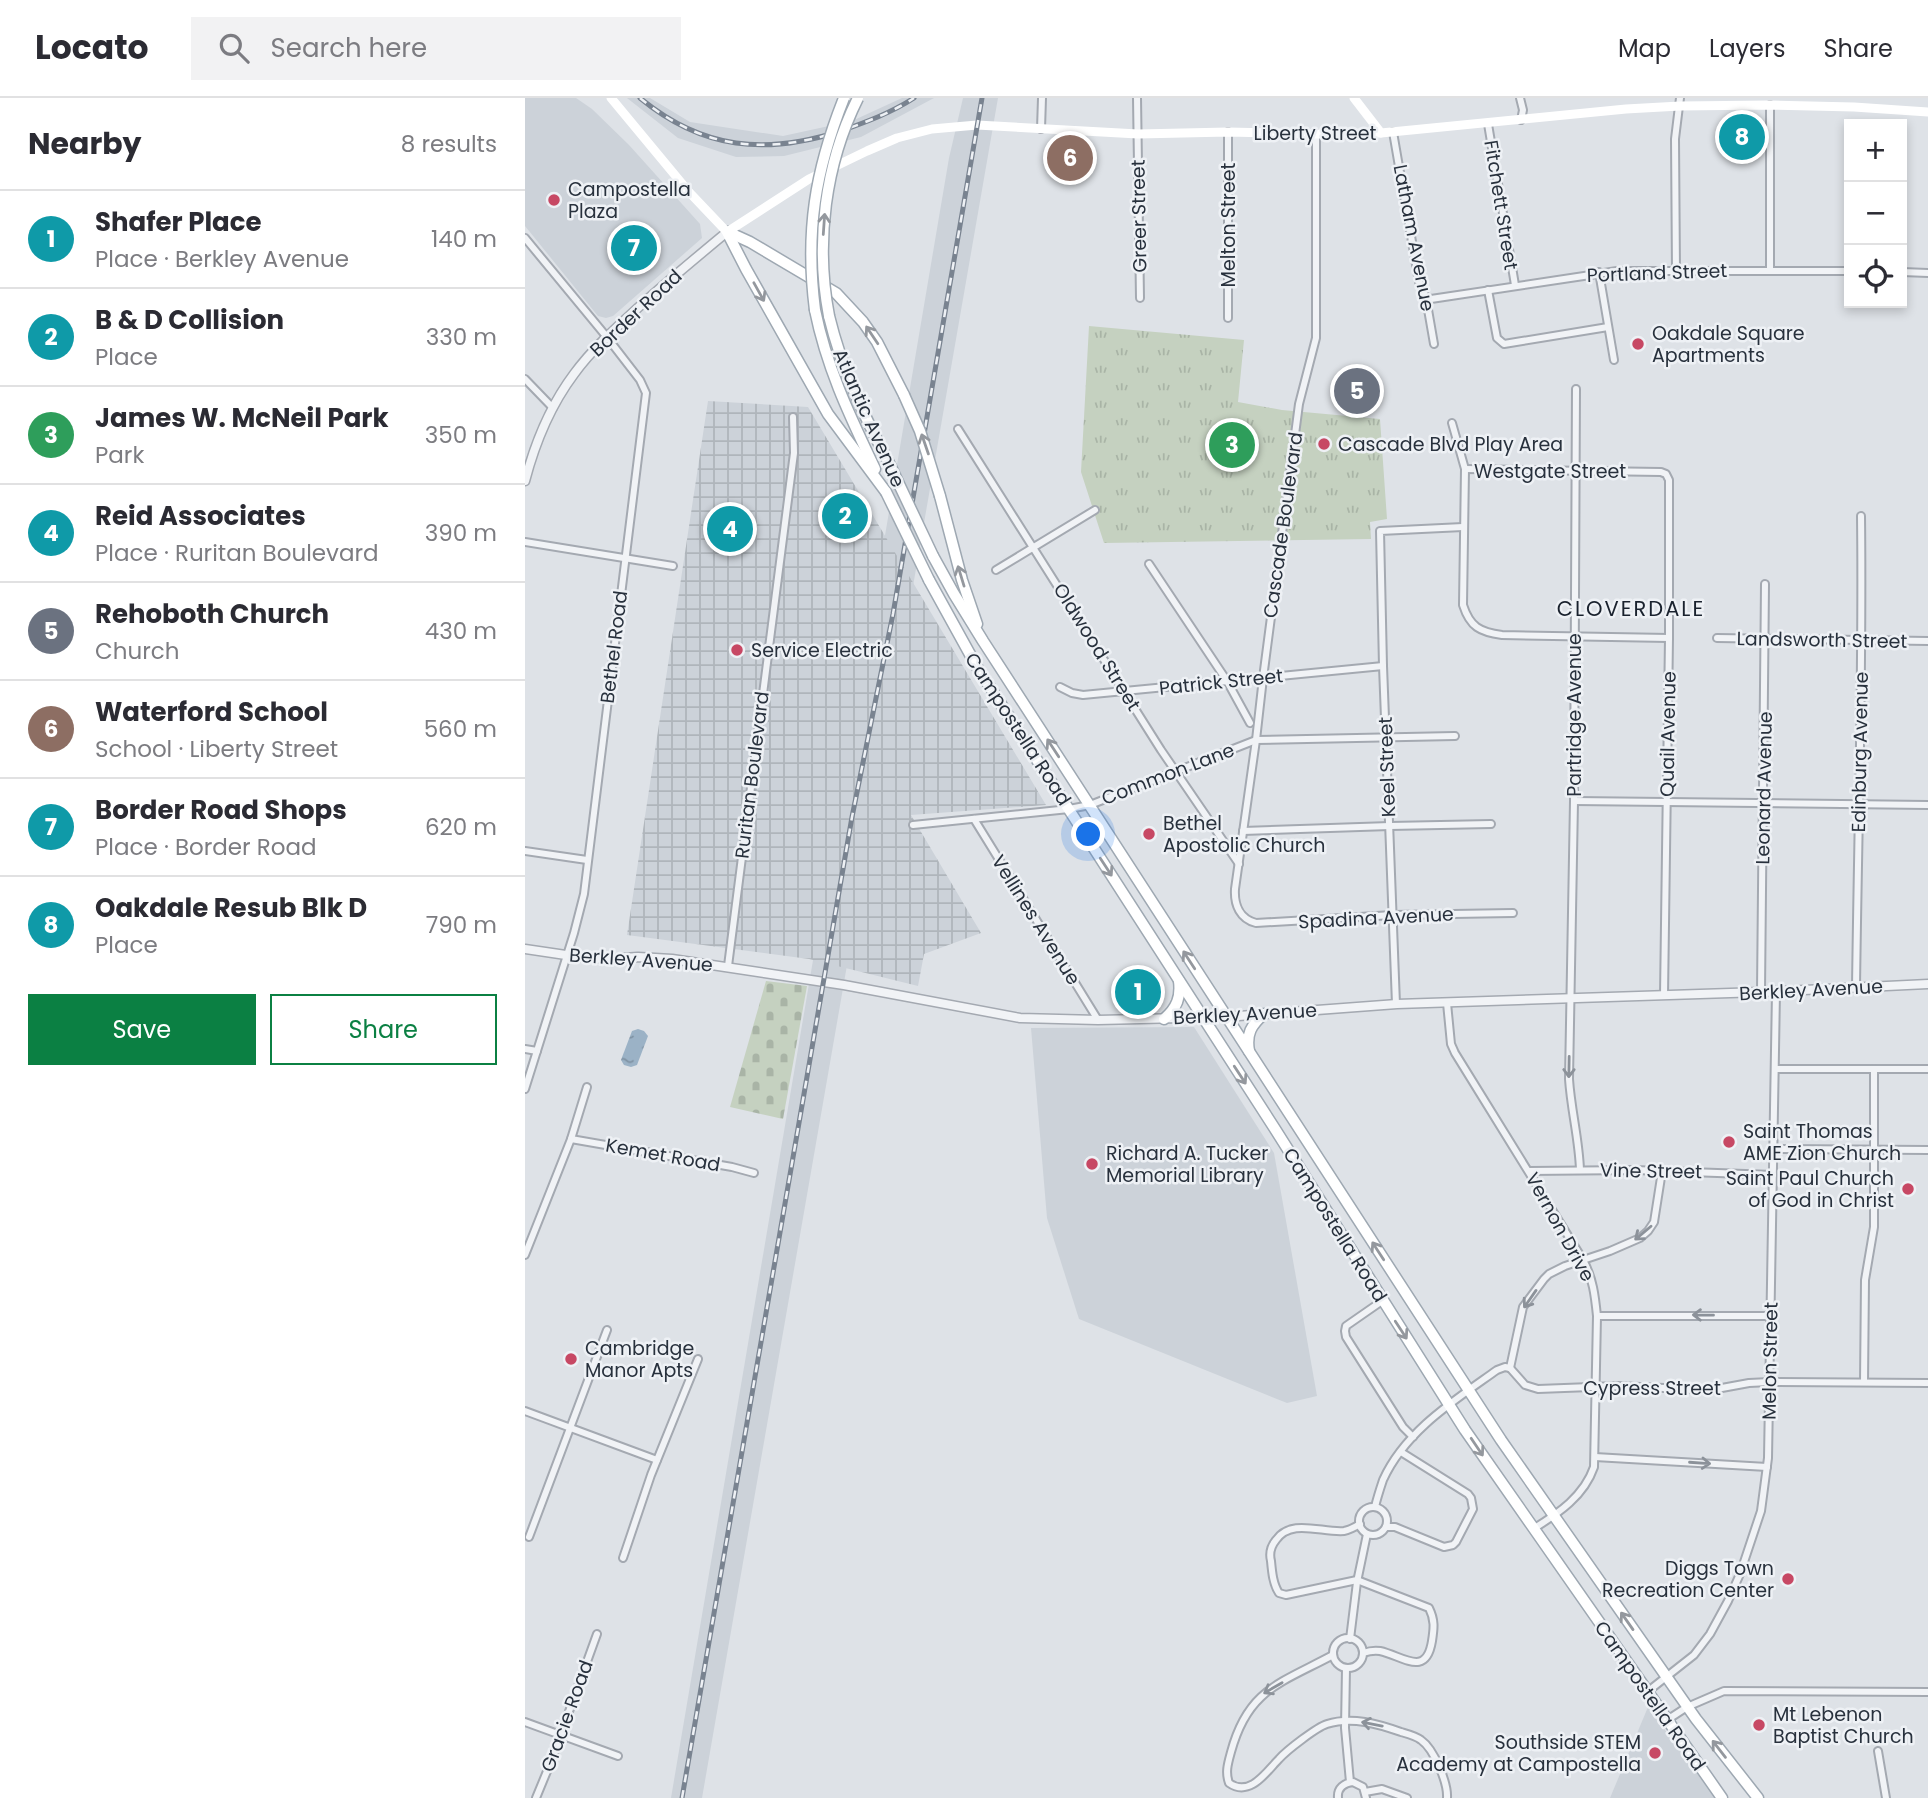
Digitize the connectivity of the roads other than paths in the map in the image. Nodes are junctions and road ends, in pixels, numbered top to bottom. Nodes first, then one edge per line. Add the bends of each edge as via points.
1 (611, 98) edge
2 (844, 98) edge
3 (858, 98) edge
4 (1042, 98) edge
5 (1137, 98) edge
6 (1354, 98) edge
7 (1520, 98) edge
8 (1680, 102) edge
9 (1854, 102) edge
10 (1770, 105) junction
11 (1928, 112) edge
12 (1521, 120) junction
13 (1488, 124) junction
14 (1041, 129) junction
15 (1227, 132) junction
16 (1393, 132) junction
17 (1381, 133) junction
18 (1138, 134) junction
19 (1316, 135) junction
20 (727, 232) junction
21 (525, 238) edge
22 (1770, 270) junction
23 (1844, 271) edge
24 (1599, 272) junction
25 (1676, 272) junction
26 (1907, 272) edge
27 (1928, 273) edge
28 (1515, 285) junction
29 (1488, 290) junction
30 (1140, 298) dead end
31 (1426, 298) junction
32 (1228, 318) dead end
33 (1608, 327) junction
34 (606, 336) junction
35 (1434, 344) dead end
36 (1614, 360) dead end
37 (525, 379) edge
38 (1576, 389) dead end
39 (553, 408) junction
40 (793, 417) dead end
41 (1452, 423) dead end
42 (958, 429) dead end
43 (1465, 469) junction
44 (1576, 470) junction
45 (1666, 474) joint
46 (525, 481) edge
47 (886, 492) junction
48 (1095, 510) dead end
49 (1861, 516) dead end
50 (1463, 527) junction
51 (525, 542) edge
52 (1034, 548) junction
53 (625, 559) junction
54 (1149, 564) dead end
55 (673, 566) dead end
56 (996, 570) dead end
57 (1765, 584) dead end
58 (1575, 637) junction
59 (1669, 638) junction
60 (1717, 638) dead end
61 (1766, 639) junction
62 (1862, 640) junction
63 (983, 641) junction
64 (1928, 641) edge
65 (1383, 666) junction
66 (1263, 678) junction
67 (1227, 681) junction
68 (1060, 687) dead end
69 (1126, 692) junction
70 (1250, 723) dead end
71 (1386, 736) junction
72 (1455, 736) dead end
73 (1256, 740) junction
74 (1176, 770) junction
75 (1574, 801) junction
76 (1666, 802) junction
77 (1764, 802) junction
78 (1858, 803) junction
79 (1090, 805) junction
80 (1928, 805) edge
81 (1069, 809) junction
82 (974, 819) junction
83 (1491, 824) dead end
84 (913, 825) dead end
85 (1389, 826) junction
86 (1243, 831) junction
87 (525, 851) edge
88 (587, 860) junction
89 (1239, 864) junction
90 (1513, 913) dead end
91 (1242, 915) joint
92 (1393, 915) junction
93 (525, 949) edge
94 (567, 956) junction
95 (728, 967) junction
96 (1179, 980) junction
97 (1928, 984) edge
98 (1856, 988) junction
99 (1761, 992) junction
100 (1776, 992) junction
101 (1664, 995) junction
102 (1570, 999) junction
103 (1447, 1003) junction
104 (1396, 1004) junction
105 (1264, 1014) junction
106 (1226, 1017) junction
107 (1203, 1018) junction
108 (1164, 1019) junction
109 (1098, 1020) junction
110 (525, 1049) edge
111 (537, 1051) junction
112 (1250, 1055) junction
113 (1775, 1069) junction
114 (1874, 1069) junction
115 (1928, 1069) edge
116 (587, 1087) dead end
117 (525, 1089) edge
118 (571, 1139) junction
119 (1774, 1149) junction
120 (1874, 1150) junction
121 (1928, 1150) edge
122 (1580, 1170) junction
123 (1529, 1171) junction
124 (1662, 1171) junction
125 (754, 1172) dead end
126 (1773, 1175) junction
127 (528, 1235) edge
128 (525, 1255) edge
129 (1583, 1260) junction
130 (1382, 1301) junction
131 (1771, 1315) junction
132 (1597, 1316) junction
133 (607, 1330) dead end
134 (698, 1359) dead end
135 (1510, 1368) junction
136 (1770, 1382) junction
137 (1864, 1382) junction
138 (1928, 1383) edge
139 (1596, 1387) junction
140 (1468, 1391) junction
141 (1449, 1405) junction
142 (525, 1411) edge
143 (570, 1428) junction
144 (1413, 1437) junction
145 (1401, 1452) junction
146 (1595, 1457) junction
147 (657, 1460) junction
148 (1767, 1467) junction
149 (1375, 1507) junction
150 (1554, 1516) junction
151 (1360, 1524) junction
152 (1386, 1527) junction
153 (1533, 1529) junction
154 (1367, 1534) junction
155 (529, 1537) dead end
156 (623, 1558) dead end
157 (1357, 1580) junction
158 (597, 1634) dead end
159 (1350, 1639) junction
160 (1363, 1653) junction
161 (1333, 1655) junction
162 (1346, 1668) junction
163 (1666, 1677) junction
164 (1647, 1692) junction
165 (1928, 1692) edge
166 (1687, 1707) junction
167 (1667, 1720) junction
168 (1345, 1721) junction
169 (525, 1722) edge
170 (561, 1735) junction
171 (1878, 1751) dead end
172 (618, 1756) dead end
173 (1350, 1782) junction
174 (1366, 1795) edge
175 (536, 1798) edge
176 (1338, 1798) edge
177 (1407, 1798) edge
178 (1447, 1798) edge
179 (1722, 1798) edge
180 (1758, 1798) edge
181 (1886, 1798) edge

1 - 20 main road
2 - 47 main road, Atlantic Avenue, bridge via 816,187 812,283 821,339 839,391
63 -> 3 main road, Atlantic Avenue, bridge via 933,556 865,419 848,381 829,316 823,269 828,191 841,137
4 - 14 street
5 - 18 street, Greer Street
6 - 17 main road
7 - 12 street
8 - 10 main road, Liberty Street
8 - 12 main road, Liberty Street
8 - 25 street via 1675,139
9 - 10 main road, Liberty Street
9 - 11 main road, Liberty Street
10 - 22 street
12 - 13 main road, Liberty Street
13 - 16 main road, Liberty Street
13 - 28 street, Fitchett Street
14 - 18 main road, Liberty Street
14 - 20 main road, Liberty Street via 953,126 897,138 809,178
15 - 18 main road, Liberty Street
15 - 19 main road, Liberty Street
15 - 32 street, Melton Street
16 - 17 main road, Liberty Street
16 - 31 street, Latham Avenue via 1419,282
17 - 19 main road, Liberty Street
18 - 30 street, Greer Street
19 - 66 street, Cascade Boulevard via 1316,338 1299,404
20 - 34 street, Border Road
20 -> 47 main road via 815,392
63 -> 20 main road, bridge via 920,431 877,342 836,293
21 - 34 street, Bethel Road
22 - 23 street, Portland Street
22 - 25 street, Portland Street
24 - 25 street, Portland Street
24 - 28 street, Portland Street
24 - 33 street
26 - 27 street
28 - 29 street, Portland Street
29 - 31 street, Portland Street
29 - 33 street via 1497,338 1504,344
31 - 35 street, Latham Avenue
33 - 36 street
34 - 39 street, Border Road
34 - 53 street, Bethel Road via 646,393
37 - 39 street
38 - 44 street, Partridge Avenue
39 - 46 street, Border Road
40 - 95 street, Ruritan Boulevard via 794,453
41 - 43 street
42 - 52 street, Oldwood Street
43 - 44 street, Westgate Street
43 - 50 street, Westgate Street
44 - 45 street, Westgate Street
44 - 58 street, Partridge Avenue
45 - 59 street, Quail Avenue
47 - 81 main road, Campostella Road, bridge via 977,667
48 - 52 street
49 - 62 street, Edinburg Avenue
50 - 58 street, Westgate Street via 1463,605 1474,626 1490,633
50 - 65 street, Keel Street via 1380,531
51 - 53 street
52 - 56 street
52 - 69 street, Oldwood Street
53 - 55 street
53 - 88 street, Bethel Road
54 - 67 street
57 - 61 street, Leonard Avenue
58 - 59 street
58 - 75 street, Partridge Avenue
59 - 76 street, Quail Avenue
60 - 61 street, Landsworth Street
61 - 62 street, Landsworth Street
61 - 77 street, Leonard Avenue
62 - 64 street, Landsworth Street
62 - 78 street, Edinburg Avenue
79 -> 63 main road, Campostella Road
65 - 66 street, Patrick Street
65 - 71 street, Keel Street
66 - 67 street, Patrick Street
66 - 73 street, Cascade Boulevard
67 - 69 street, Patrick Street
67 - 70 street
68 - 69 street, Patrick Street via 1077,695
69 - 74 street, Oldwood Street
71 - 72 street, Common Lane
71 - 73 street, Common Lane
71 - 85 street, Keel Street
73 - 74 street, Common Lane
73 - 86 street, Cascade Boulevard
74 - 79 street, Common Lane
74 - 89 street, Oldwood Street
75 - 76 street
75 - 102 street, Partridge Avenue
76 - 77 street
76 - 101 street, Quail Avenue
77 - 78 street
77 - 99 street, Leonard Avenue
78 - 80 street
78 - 98 street, Edinburg Avenue
79 - 81 street, Common Lane
106 -> 79 main road, Campostella Road
81 - 82 street, Common Lane
81 -> 96 main road, Campostella Road
82 - 84 street, Common Lane
82 - 109 street, Vellines Avenue
83 - 85 street
85 - 86 street
85 - 92 street, Keel Street
86 - 89 street, Cascade Boulevard
87 - 88 street
88 - 94 street, Bethel Road via 580,914
89 - 91 street, Cascade Boulevard via 1234,897
90 - 92 street, Spadina Avenue
91 - 92 street, Spadina Avenue via 1251,922 1267,923
92 - 104 street, Keel Street
93 - 94 street, Berkley Avenue
94 - 95 street, Berkley Avenue via 647,957
94 - 111 street, Bethel Road
95 - 109 street, Berkley Avenue via 1020,1018
96 - 107 main road, Campostella Road
96 - 108 main road via 1177,1004
97 - 98 street, Berkley Avenue
98 - 100 street, Berkley Avenue
99 - 100 street, Berkley Avenue
99 - 101 street, Berkley Avenue
100 - 113 street, Melon Street
101 - 102 street, Berkley Avenue
102 - 103 street, Berkley Avenue
102 -> 122 street, Partridge Avenue via 1570,1100
103 - 104 street, Berkley Avenue
103 - 123 street, Vernon Drive via 1455,1053
104 - 105 street, Berkley Avenue
105 - 106 street, Berkley Avenue
105 - 112 main road via 1249,1031
106 - 107 street, Berkley Avenue
106 - 112 main road, Campostella Road
107 - 108 street, Berkley Avenue
107 -> 130 main road, Campostella Road
108 - 109 street, Berkley Avenue
110 - 111 street
111 - 117 street, Bethel Road
140 -> 112 main road, Campostella Road
113 - 114 street
113 - 119 street, Melon Street
114 - 115 street
114 - 120 street
116 - 118 street
118 - 125 street, Kemet Road
118 - 127 street
119 - 120 street
119 - 126 street, Melon Street
120 - 121 street
120 - 137 street
122 - 123 street, Vine Street
122 - 124 street, Vine Street
123 - 129 street, Vernon Drive
124 - 126 street, Vine Street
124 -> 129 street via 1649,1231
126 - 131 street, Melon Street
127 - 128 street
129 - 132 street, Vernon Drive via 1595,1292
129 -> 135 street via 1549,1274 1523,1307
130 -> 141 main road, Campostella Road
130 - 144 street via 1346,1326 1346,1337
131 -> 132 street
131 - 136 street, Melon Street
132 - 139 street, Vernon Drive
133 - 143 street
134 - 147 street
135 - 139 street, Cypress Street via 1525,1385 1538,1389
135 - 140 street via 1501,1368
136 - 137 street, Cypress Street
136 - 139 street, Cypress Street via 1711,1390
136 - 148 street, Melon Street
137 - 138 street, Cypress Street
139 - 146 street, Vernon Drive
140 - 141 street
140 - 150 main road, Campostella Road
141 - 144 street
141 -> 153 main road, Campostella Road
142 - 143 street
143 - 147 street
143 - 155 street
144 - 145 street
145 - 149 street via 1383,1481
145 - 152 street via 1468,1494 1473,1509 1455,1542 1447,1547
146 -> 148 street
146 - 150 street, Vernon Drive via 1586,1485
147 - 156 street
148 - 163 street, Melon Street via 1761,1511 1732,1592 1703,1644
149 - 151 street via 1363,1511
149 - 152 street via 1386,1514
150 - 153 street, Vernon Drive
163 -> 150 main road, Campostella Road
151 - 154 street
151 - 157 street via 1342,1531 1286,1531 1274,1542 1270,1557 1276,1588 1286,1595
152 - 154 street via 1380,1534
153 - 164 main road, Campostella Road
154 - 157 street
157 - 159 street
157 - 160 street via 1426,1605 1434,1623 1430,1654 1420,1662 1378,1650
158 - 170 street, Gracie Road
159 - 160 street via 1358,1642
159 - 161 street via 1337,1643
160 - 162 street via 1359,1663
161 - 162 street
161 -> 168 street via 1254,1702 1236,1732 1226,1770 1229,1783 1242,1790 1251,1787 1323,1725
162 - 168 street
163 - 164 street, Melon Street
163 - 166 main road, Campostella Road
164 - 167 main road, Campostella Road
165 - 166 street via 1724,1691
166 - 167 street
180 -> 166 main road, Campostella Road
167 - 179 main road, Campostella Road
168 - 173 street
178 -> 168 street via 1445,1778 1425,1743 1374,1723
169 - 170 street
170 - 172 street
170 - 175 street, Gracie Road
171 - 181 street
173 - 174 street via 1359,1784
173 - 176 street via 1339,1789
174 - 177 street via 1382,1789

